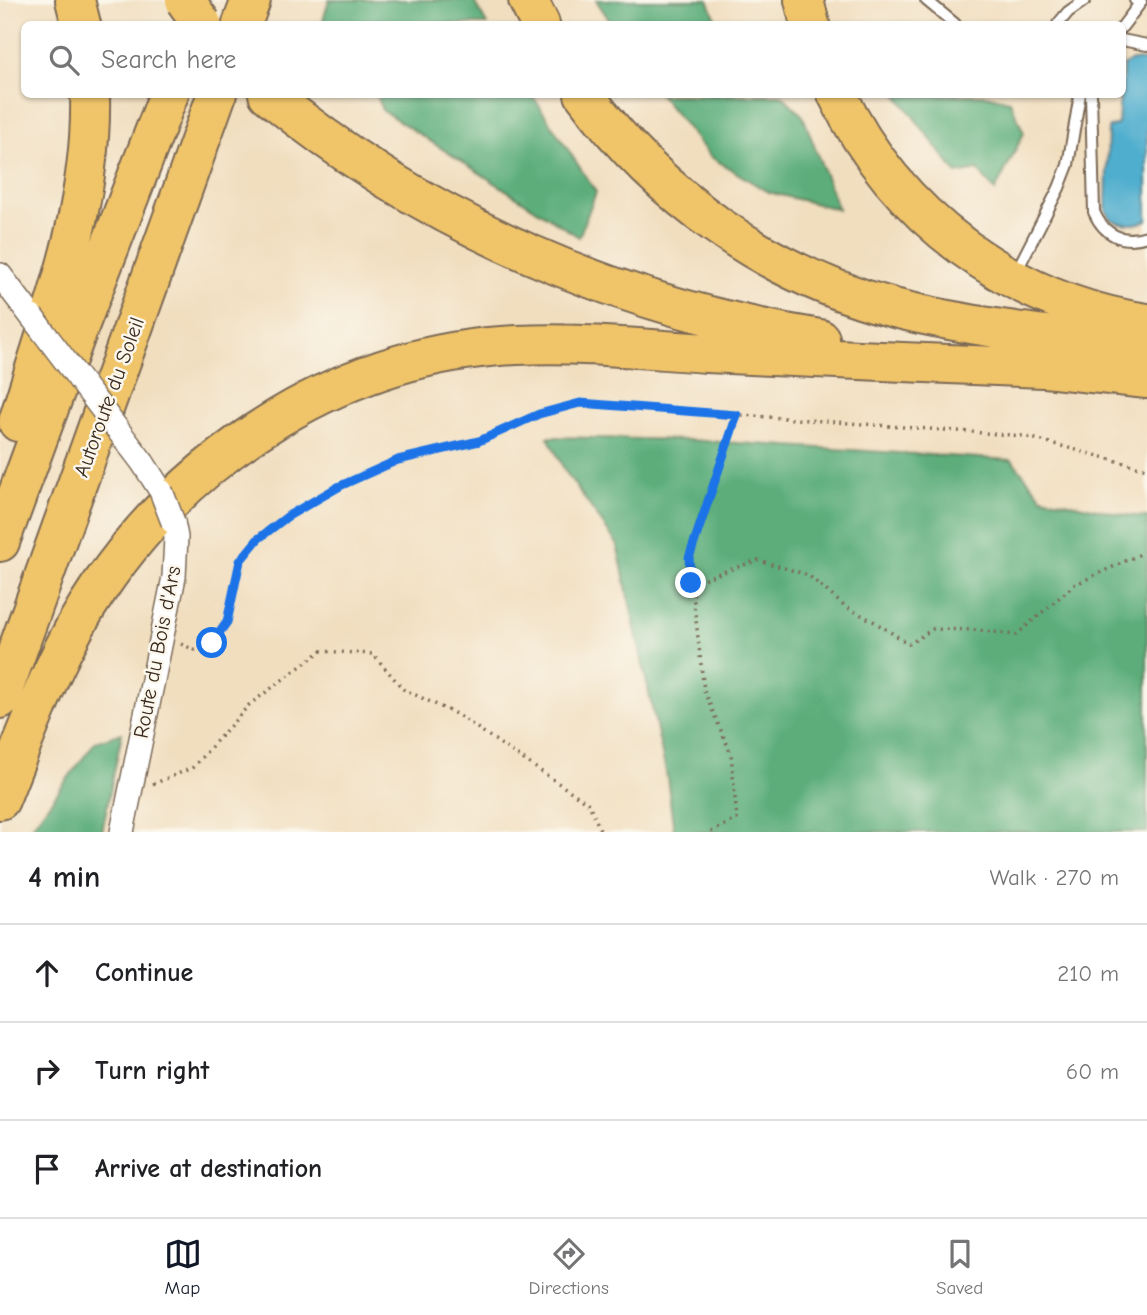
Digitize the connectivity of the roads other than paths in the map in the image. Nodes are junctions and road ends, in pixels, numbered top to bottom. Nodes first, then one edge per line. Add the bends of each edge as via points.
1 (75, 0) edge
2 (185, 0) edge
3 (206, 0) edge
4 (251, 0) edge
5 (528, 0) edge
6 (804, 0) edge
7 (926, 0) edge
8 (1085, 0) edge
9 (1135, 0) edge
10 (80, 21) edge
11 (198, 21) edge
12 (200, 21) edge
13 (243, 21) edge
14 (538, 21) edge
15 (809, 21) edge
16 (951, 21) edge
17 (1060, 21) edge
18 (1126, 22) edge
19 (1126, 41) edge
20 (1147, 46) edge
21 (90, 98) edge
22 (167, 98) edge
23 (216, 98) edge
24 (273, 98) edge
25 (587, 98) edge
26 (839, 98) edge
27 (1079, 98) edge
28 (1091, 98) edge
29 (1147, 236) edge
30 (0, 275) edge
31 (1012, 279) junction
32 (1147, 323) edge
33 (1147, 347) edge
34 (1043, 368) junction
35 (1147, 379) edge
36 (0, 481) edge
37 (0, 542) edge
38 (0, 699) edge
39 (0, 800) edge
40 (122, 832) edge

1 - 10 highway
2 - 12 highway, bridge
3 - 11 highway
4 - 13 highway
5 - 14 highway
6 - 15 highway
7 - 16 lane
8 - 17 lane
9 - 18 lane via 1141,2
19 - 20 lane
21 - 36 highway via 88,168 73,244
22 - 37 highway
23 - 38 highway, Autoroute du Soleil
24 - 34 highway via 313,131 435,208 513,246 660,302 803,336
25 - 33 highway via 629,150 685,201 750,247 818,282 956,322
26 - 31 highway via 896,186 947,236
27 - 31 lane via 1068,164
28 - 29 lane via 1094,212 1110,234 1126,240
30 - 40 street, Route du Bois d'Ars, bridge via 143,463 173,522 176,556 163,638
31 - 32 highway via 1049,296
34 - 35 highway
34 - 39 highway via 515,345 433,356 355,380 245,438 148,523 97,589 73,629

